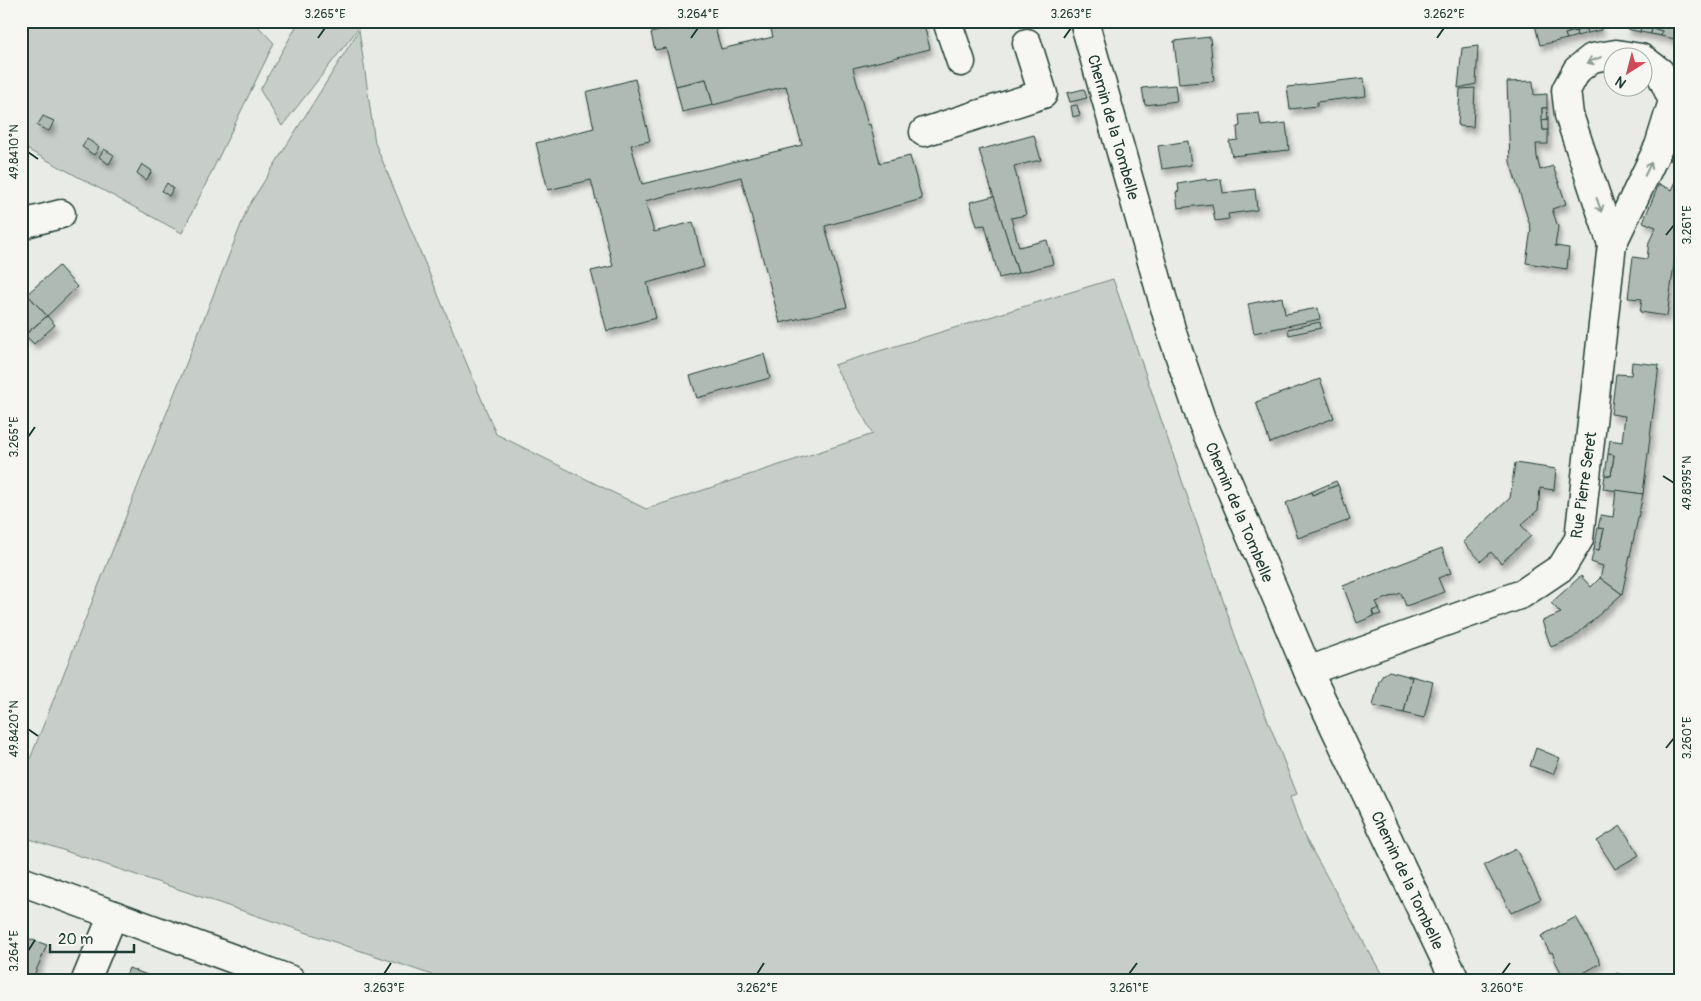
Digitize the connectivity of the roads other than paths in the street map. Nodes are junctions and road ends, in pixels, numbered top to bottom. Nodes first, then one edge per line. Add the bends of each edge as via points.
1 (947, 21) edge
2 (1084, 21) edge
3 (1027, 43) dead end
4 (1604, 56) edge
5 (961, 62) dead end
6 (1654, 67) edge
7 (924, 132) dead end
8 (61, 214) dead end
9 (21, 227) edge
10 (1612, 244) junction
11 (1308, 670) junction
12 (21, 882) edge
13 (113, 915) junction
14 (86, 980) edge
15 (291, 980) edge
16 (1455, 980) edge

1 - 5 street
2 - 11 street, Chemin de la Tombelle via 1173,336 1201,419
3 - 7 street via 1043,94
4 -> 10 street, Rue Pierre Seret via 1592,58 1577,70 1566,90 1569,115
10 -> 6 street, Rue Pierre Seret via 1659,146 1673,101 1660,72
8 - 9 street
10 - 11 street, Rue Pierre Seret via 1578,539 1562,567 1522,594
11 - 16 street, Chemin de la Tombelle
12 - 13 street
13 - 14 street
13 - 15 street

